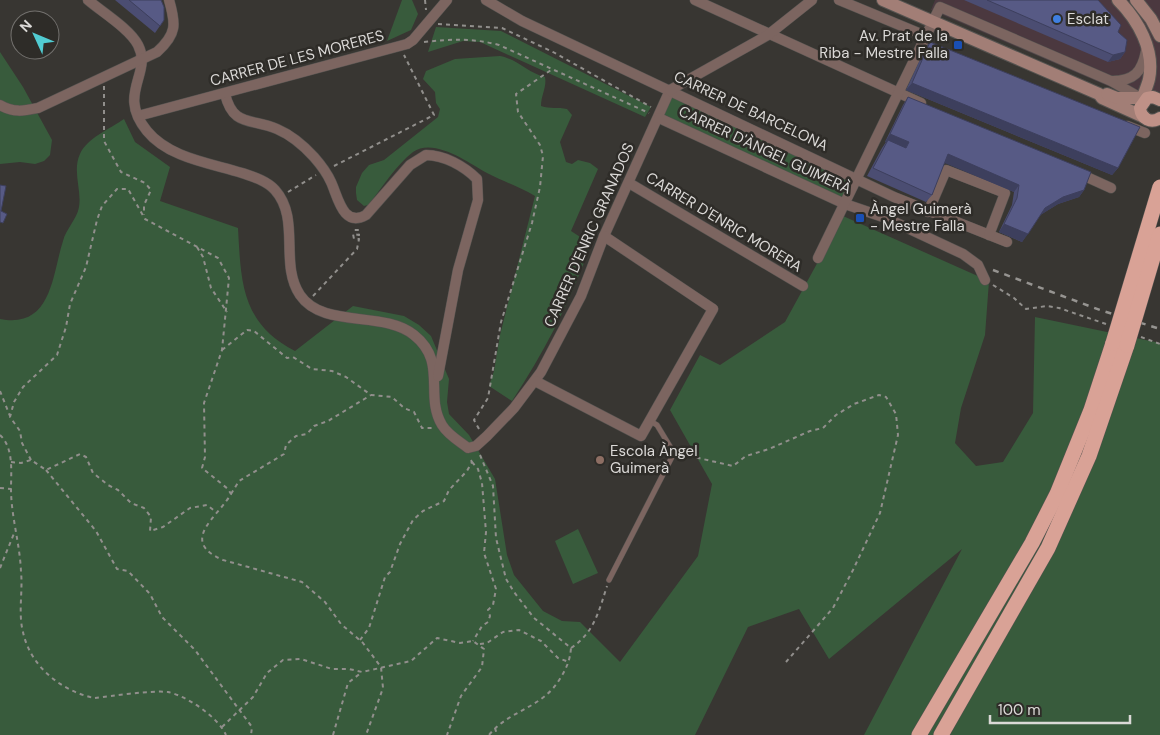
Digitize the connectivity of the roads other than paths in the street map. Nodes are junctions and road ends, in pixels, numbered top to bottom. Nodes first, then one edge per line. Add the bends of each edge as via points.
1 (88, 0) edge
2 (169, 0) edge
3 (447, 0) edge
4 (486, 0) edge
5 (694, 0) edge
6 (812, 0) edge
7 (839, 0) edge
8 (883, 0) edge
9 (1118, 0) edge
10 (1136, 0) edge
11 (932, 23) junction
12 (768, 35) junction
13 (1160, 36) edge
14 (927, 42) junction
15 (1147, 48) junction
16 (143, 58) junction
17 (1110, 81) junction
18 (1160, 89) edge
19 (670, 90) junction
20 (898, 93) junction
21 (225, 94) junction
22 (1099, 94) junction
23 (1149, 103) edge
24 (0, 105) edge
25 (934, 109) edge
26 (660, 115) junction
27 (138, 116) junction
28 (1160, 119) edge
29 (1117, 122) edge
30 (1145, 133) dead end
31 (1066, 168) edge
32 (857, 178) junction
33 (629, 183) junction
34 (1160, 187) edge
35 (1111, 188) dead end
36 (845, 204) junction
37 (928, 212) junction
38 (1160, 234) edge
39 (989, 235) junction
40 (604, 236) junction
41 (1007, 242) dead end
42 (818, 258) dead end
43 (984, 280) road end
44 (803, 286) dead end
45 (446, 330) junction
46 (424, 344) junction
47 (1120, 344) junction
48 (535, 381) junction
49 (436, 384) junction
50 (650, 421) junction
51 (609, 580) road end
52 (919, 735) edge
53 (941, 735) edge

1 - 16 street via 135,41
2 - 16 street via 175,19 170,37 156,52
3 - 21 street, CARRER DE LES MORERES via 432,19 403,45
4 - 19 street, CARRER DE BARCELONA via 522,21
5 - 12 street
6 - 12 street
7 - 14 street
8 - 11 main road
9 - 15 main road via 1136,23
10 - 13 main road
11 - 14 street
11 - 17 street via 940,7
11 - 22 main road
12 - 19 street
12 - 20 street
14 - 20 street
15 - 17 street via 1136,76
15 - 23 main road
16 - 24 street via 38,108 22,112 10,111
16 - 27 street via 134,93
17 - 23 street
18 - 23 main road
19 - 26 street, CARRER D'ENRIC GRANADOS
19 - 32 street, CARRER DE BARCELONA
20 - 25 street
20 - 32 street
21 - 27 street, CARRER DE LES MORERES
21 - 45 street via 232,113 277,129 309,152 325,170 346,215 360,218 372,209 410,165 426,155 444,158 478,179 478,200 458,270
22 - 23 main road
22 - 23 main road via 1102,98
23 - 28 main road via 1151,121
26 - 33 street, CARRER D'ENRIC GRANADOS
26 - 36 street, CARRER D'ÀNGEL GUIMERÀ
27 - 46 street via 154,138 179,154 250,176 275,190 286,210 291,276 307,303 328,313 403,327
29 - 30 street
31 - 35 street
32 - 36 street
32 - 37 street, CARRER DE BARCELONA
33 - 40 street, CARRER D'ENRIC GRANADOS
33 - 44 street, CARRER D'ENRIC MORERA
34 - 47 highway, bridge
36 - 42 street
36 - 43 street, CARRER D'ÀNGEL GUIMERÀ via 886,218 971,258
37 - 39 street, CARRER DE BARCELONA
37 - 39 street via 946,170 954,173 1005,193
38 - 47 highway, bridge
39 - 41 street, CARRER DE BARCELONA
40 - 48 street, CARRER D'ENRIC GRANADOS via 581,296
40 - 50 street via 713,309
45 - 46 street via 440,343
45 - 49 street
46 - 49 street via 435,367
47 - 52 highway via 1057,494
47 - 53 highway via 1089,456 1048,548
48 - 49 street, CARRER D'ENRIC GRANADOS via 514,408 472,447 442,425 435,400
48 - 50 street via 641,436
50 - 51 lane via 657,425 674,453

